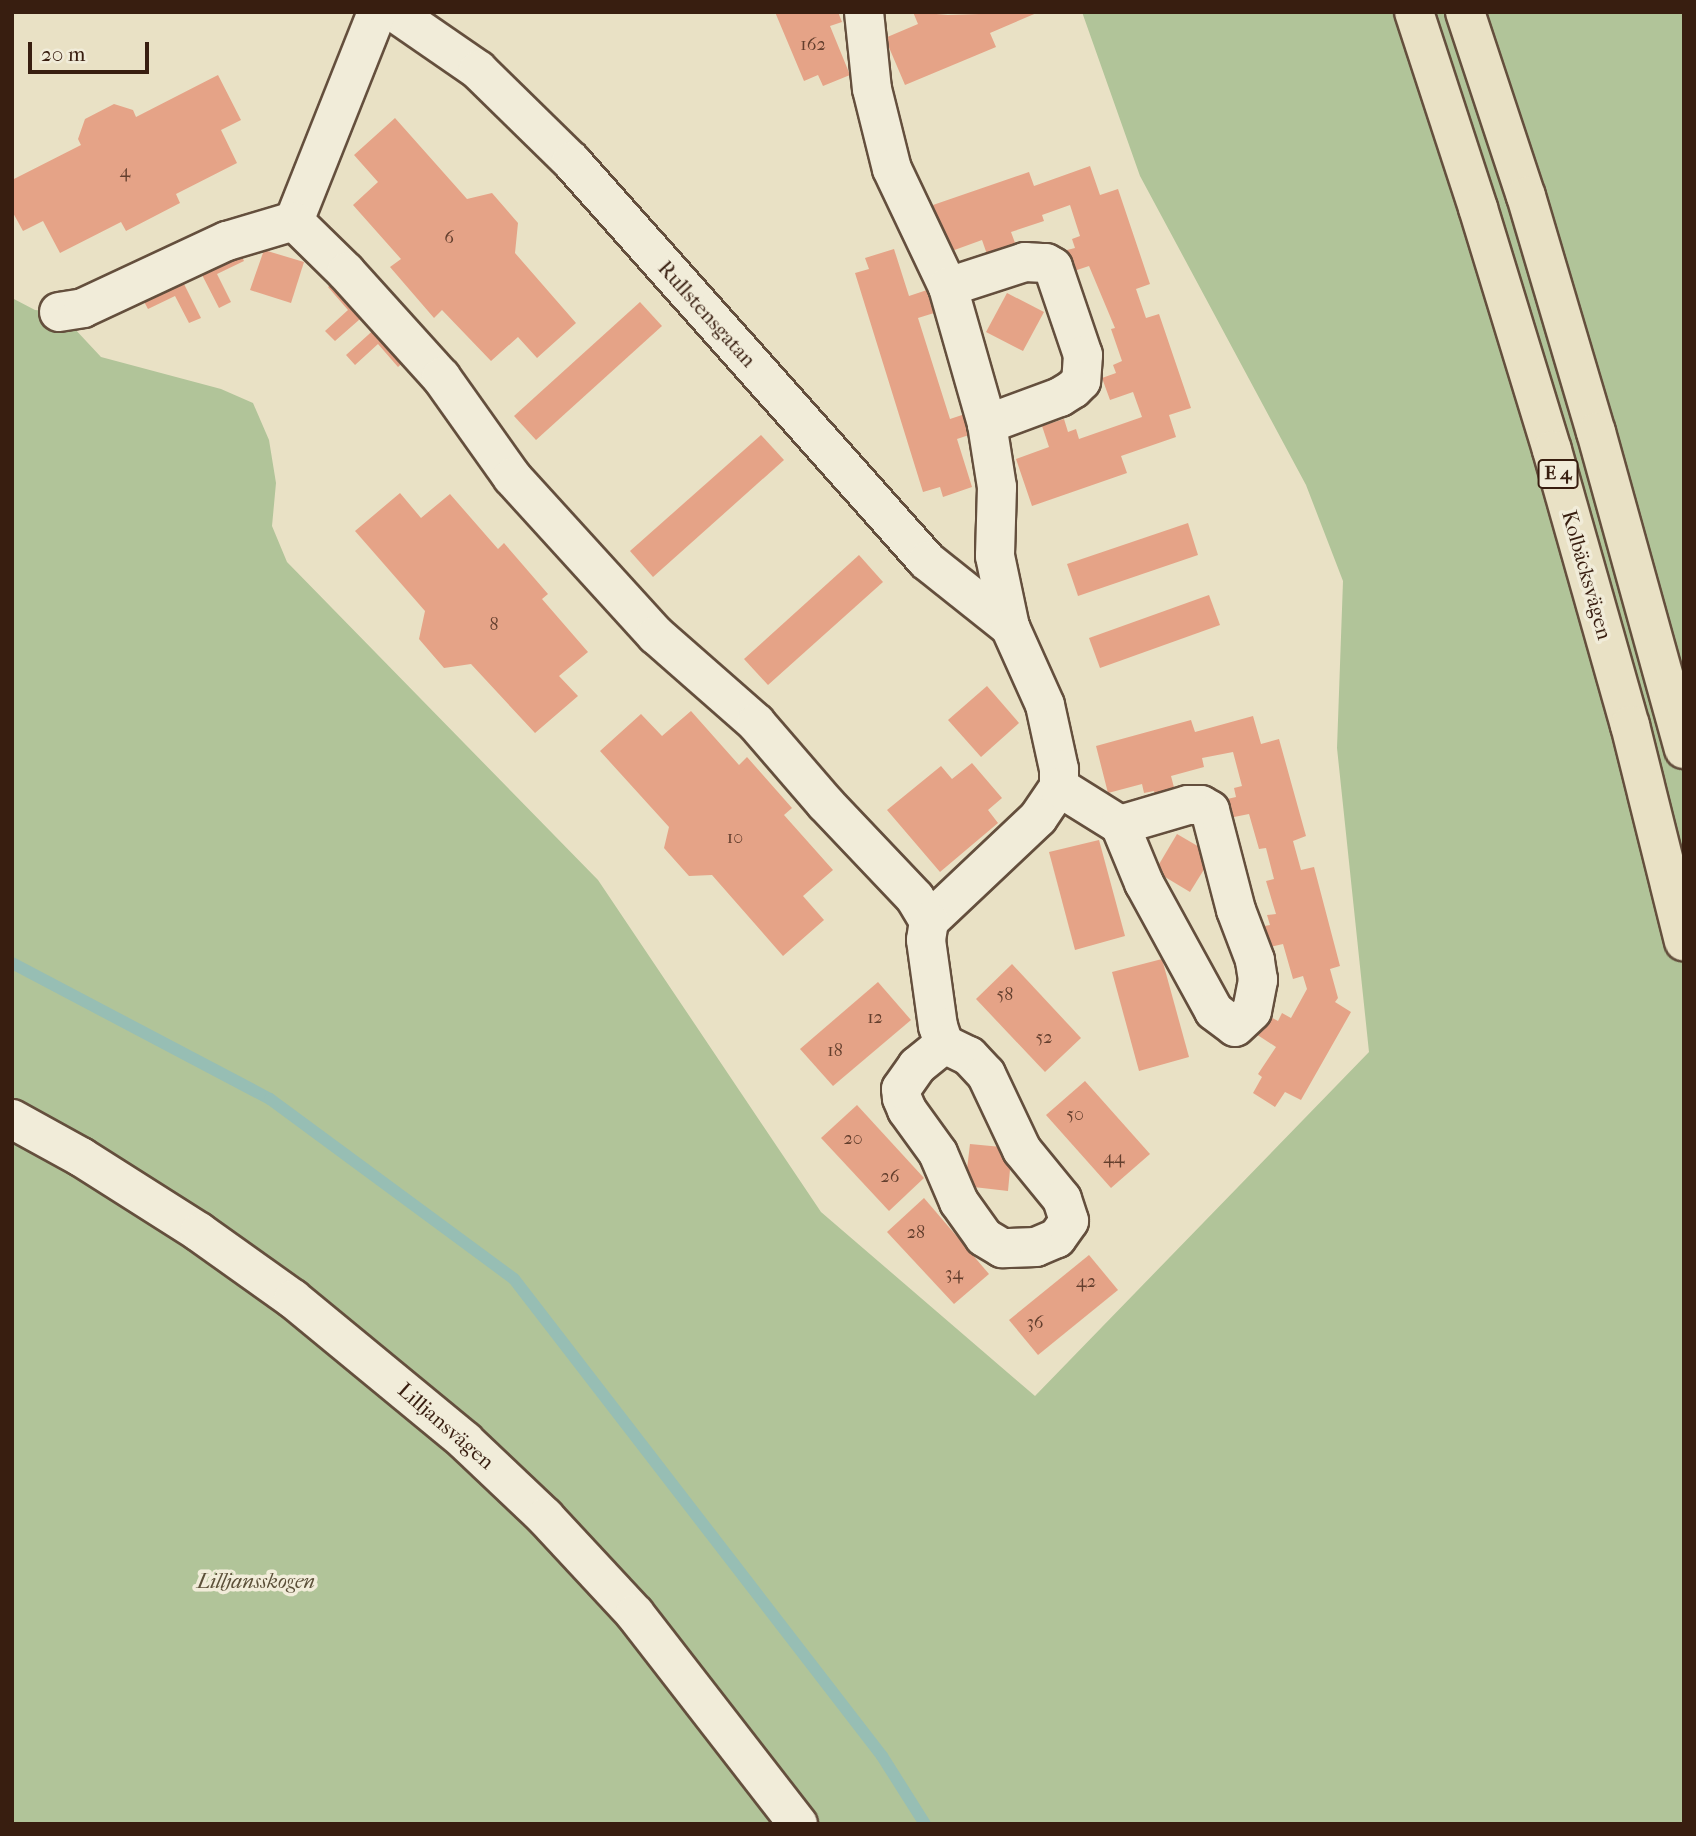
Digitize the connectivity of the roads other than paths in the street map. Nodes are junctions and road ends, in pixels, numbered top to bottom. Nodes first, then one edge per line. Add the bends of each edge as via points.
1 (377, 12) edge
2 (394, 12) edge
3 (864, 12) edge
4 (1414, 12) edge
5 (1465, 12) edge
6 (294, 221) junction
7 (948, 287) junction
8 (60, 312) dead end
9 (987, 424) junction
10 (1010, 626) junction
11 (1684, 749) edge
12 (1059, 787) junction
13 (1120, 825) junction
14 (929, 921) junction
15 (1684, 941) edge
16 (944, 1044) junction
17 (12, 1119) edge
18 (799, 1824) edge

1 - 6 street
2 - 10 street, Rullstensgatan via 478,70 571,161 927,561
3 - 7 street via 872,89 892,169
4 - 15 highway, Kolbäcksvägen / E 4 via 1552,450 1630,725
5 - 11 highway, E 4 via 1527,196
6 - 8 street via 227,241 83,308
6 - 14 street via 441,377 512,477 656,635 756,723 915,898
7 - 9 street
7 - 9 street via 1025,262 1046,263 1053,267 1083,355 1081,381 1073,389
9 - 10 street via 997,487 995,556
10 - 12 street via 1045,705
12 - 13 street
12 - 14 street via 1038,818
13 - 13 street via 1144,883 1214,1011 1235,1027 1244,1022 1256,996 1255,960 1236,910 1210,810 1188,805
14 - 16 street via 926,940
16 - 16 street via 957,1048 986,1074 1022,1150 1062,1199 1069,1221 1057,1238 1024,1250 1002,1248 976,1228 959,1202 938,1153 907,1111 901,1089 917,1066
17 - 18 street, Lilljansvägen via 199,1232 283,1291 465,1441 545,1517 635,1614

